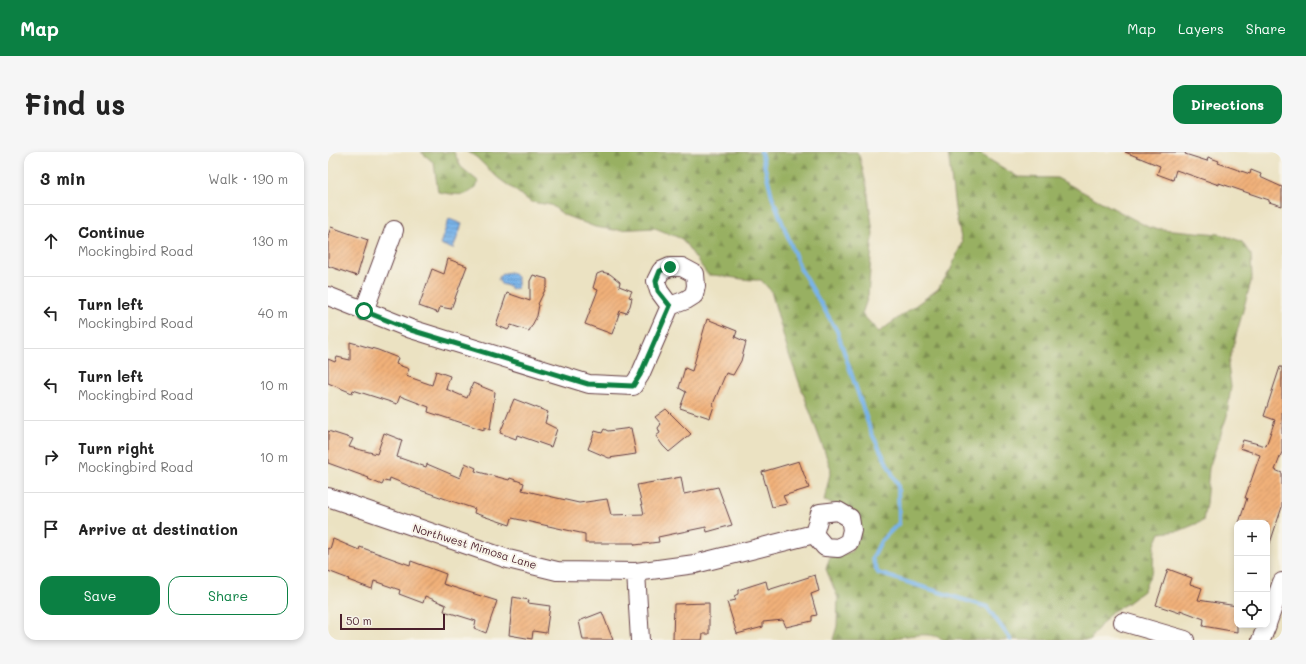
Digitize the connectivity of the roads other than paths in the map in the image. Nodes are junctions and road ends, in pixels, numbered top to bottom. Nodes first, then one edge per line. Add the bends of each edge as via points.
1 (394, 230) dead end
2 (328, 296) edge
3 (670, 306) dead end
4 (364, 311) junction
5 (328, 497) edge
6 (814, 534) dead end
7 (636, 572) junction
8 (1282, 582) edge
9 (1270, 616) edge
10 (1123, 622) dead end
11 (1266, 628) edge
12 (640, 640) edge
13 (1185, 640) edge
14 (1261, 640) edge

1 - 4 street
2 - 4 street
3 - 4 street via 633,386 588,384 411,330
5 - 7 street, Northwest Mimosa Lane via 508,559 536,566 558,571
6 - 7 street, Northwest Mimosa Lane via 695,564
7 - 12 street
8 - 9 street
10 - 13 street
11 - 14 street

